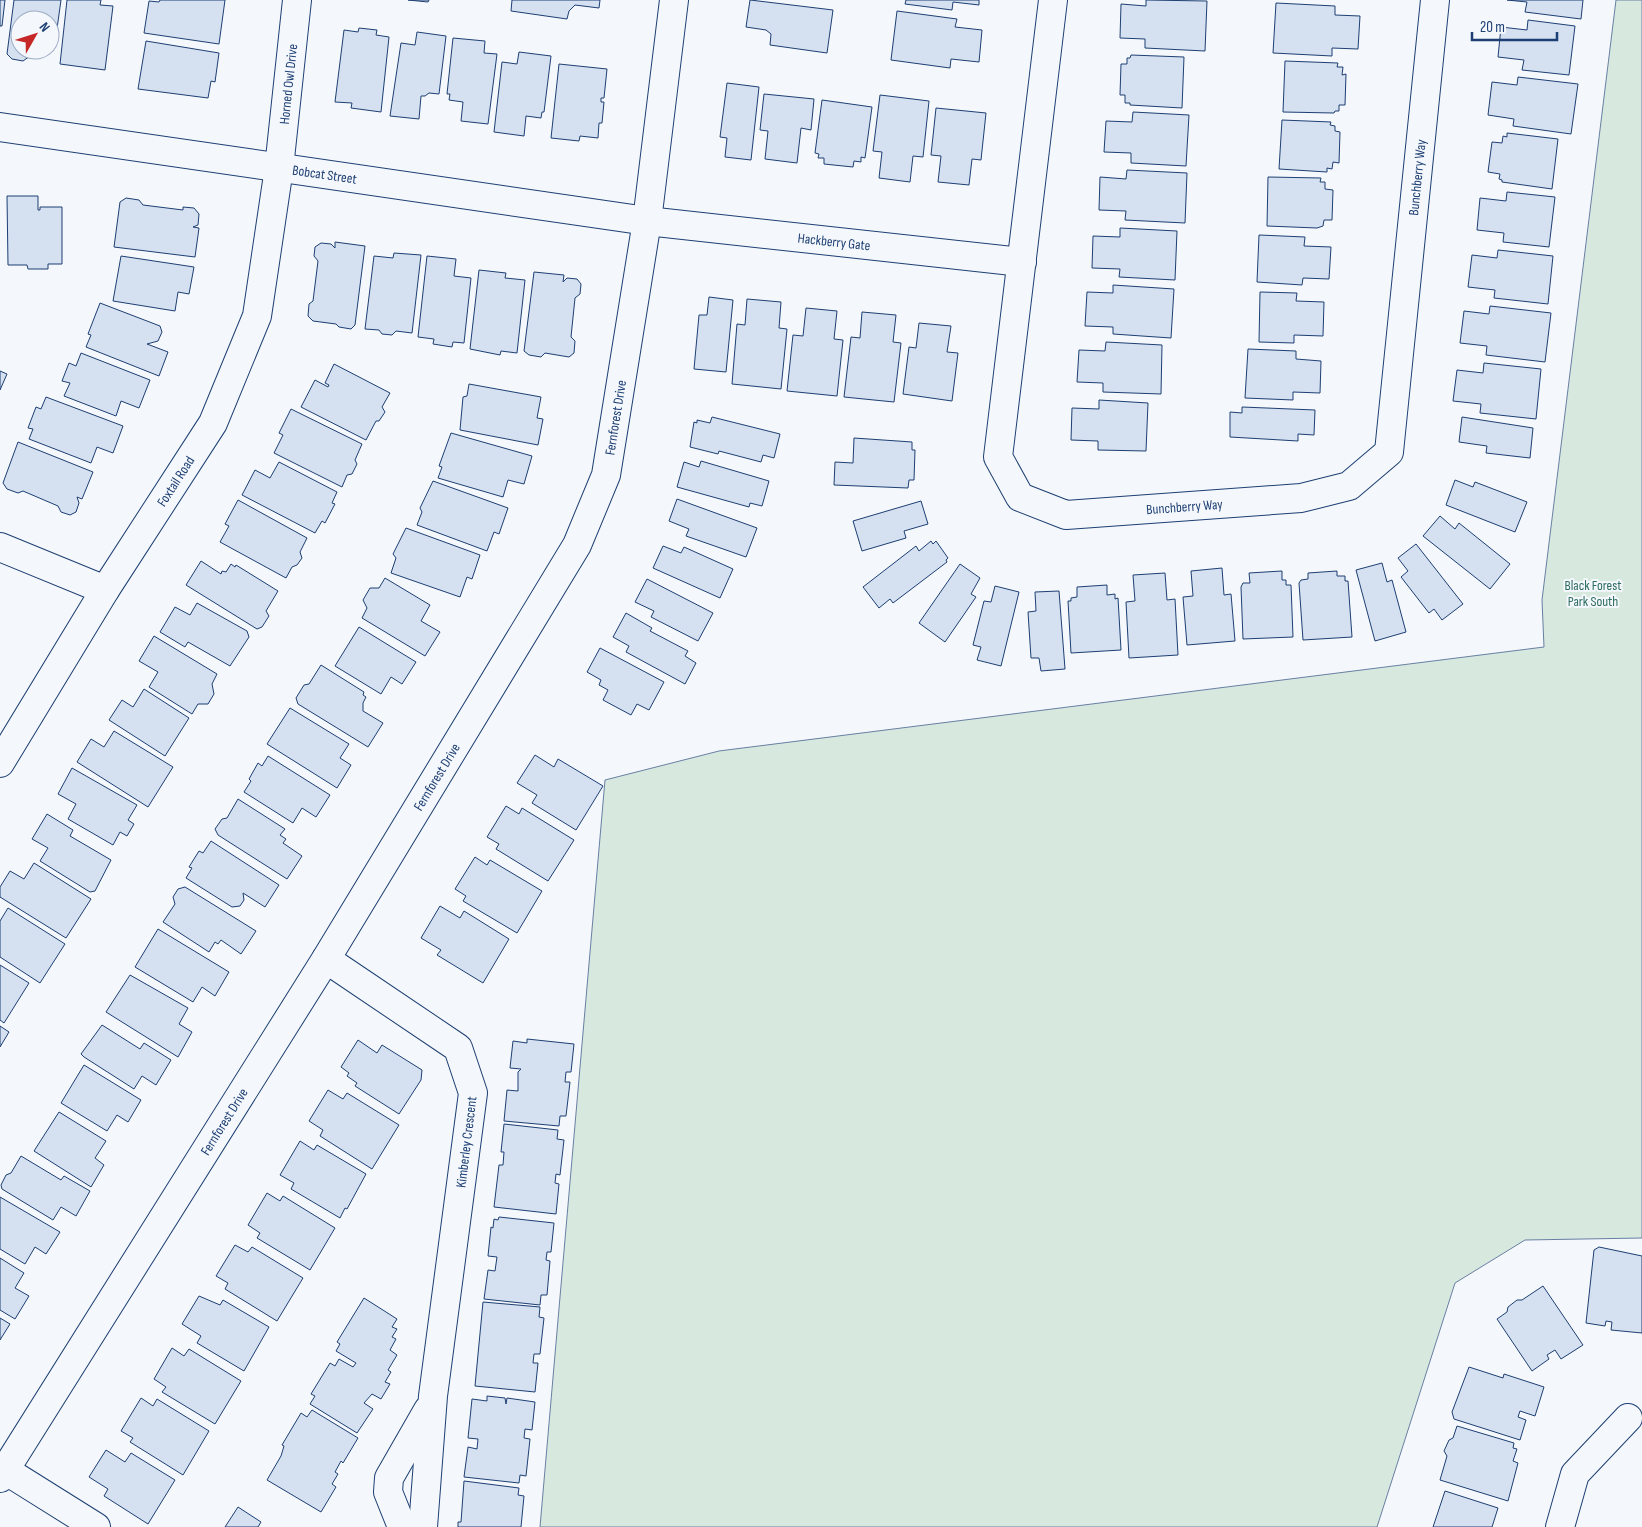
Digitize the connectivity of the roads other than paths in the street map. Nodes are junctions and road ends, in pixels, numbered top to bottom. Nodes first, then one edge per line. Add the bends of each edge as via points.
1 (297, 0) edge
2 (674, 0) edge
3 (1053, 0) edge
4 (1435, 0) edge
5 (0, 127) edge
6 (279, 168) junction
7 (647, 221) junction
8 (1022, 262) junction
9 (0, 547) edge
10 (105, 590) junction
11 (0, 763) edge
12 (326, 960) junction
13 (433, 1396) junction
14 (1628, 1418) dead end
15 (3, 1474) edge
16 (96, 1527) edge
17 (402, 1527) edge
18 (423, 1527) edge
19 (1560, 1527) edge

1 - 6 street, Horned Owl Drive
2 - 7 street, Fernforest Drive
3 - 8 street, Bunchberry Way
4 - 8 street, Bunchberry Way via 1389,452 1349,486 1301,498 1066,515 1020,497 998,457
5 - 6 street, Bobcat Street
6 - 7 street, Bobcat Street
6 - 10 street, Foxtail Road via 256,316 213,423
7 - 8 street, Hackberry Gate
7 - 12 street, Fernforest Drive via 606,475 577,545
9 - 10 street
10 - 11 street, Foxtail Road
12 - 13 street, Kimberley Crescent via 458,1048 473,1092
12 - 15 street, Fernforest Drive
13 - 17 street, Kimberley Crescent via 426,1416 389,1478 388,1492
13 - 18 street, Kimberley Crescent
14 - 19 street via 1575,1474
15 - 16 street

